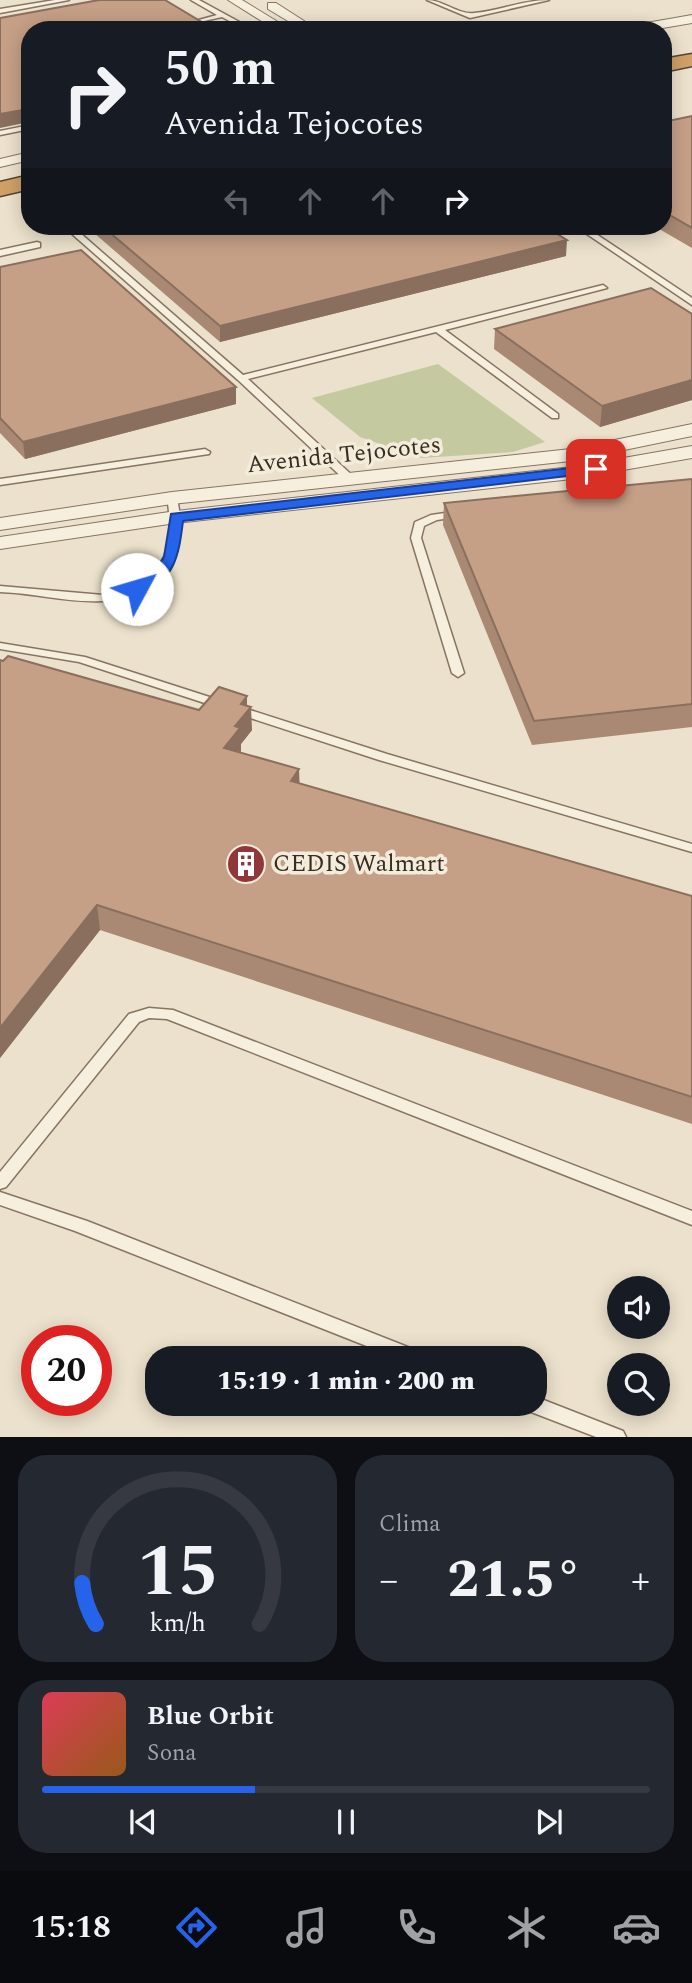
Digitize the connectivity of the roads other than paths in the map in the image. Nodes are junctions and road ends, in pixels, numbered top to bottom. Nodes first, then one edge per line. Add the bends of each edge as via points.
1 (29, 0) edge
2 (66, 0) edge
3 (194, 0) edge
4 (234, 0) edge
5 (262, 0) edge
6 (430, 0) edge
7 (546, 0) edge
8 (0, 5) edge
9 (0, 11) edge
10 (224, 15) junction
11 (187, 16) edge
12 (692, 19) edge
13 (195, 21) edge
14 (201, 21) edge
15 (235, 21) edge
16 (270, 21) edge
17 (297, 21) edge
18 (672, 22) edge
19 (692, 27) edge
20 (672, 30) edge
21 (692, 49) edge
22 (672, 52) edge
23 (692, 60) edge
24 (672, 64) edge
25 (21, 129) edge
26 (0, 133) edge
27 (21, 151) edge
28 (0, 156) edge
29 (21, 158) edge
30 (0, 163) edge
31 (21, 184) edge
32 (0, 189) edge
33 (21, 196) edge
34 (0, 201) edge
35 (77, 235) edge
36 (592, 235) edge
37 (37, 245) dead end
38 (0, 253) edge
39 (603, 288) dead end
40 (692, 302) edge
41 (438, 329) junction
42 (241, 378) junction
43 (555, 416) dead end
44 (690, 433) edge
45 (205, 452) dead end
46 (692, 452) edge
47 (351, 480) junction
48 (0, 482) edge
49 (174, 508) junction
50 (474, 512) edge
51 (0, 524) edge
52 (0, 542) edge
53 (0, 589) edge
54 (0, 646) edge
55 (458, 673) dead end
56 (692, 848) edge
57 (0, 1183) edge
58 (0, 1198) edge
59 (692, 1218) edge
60 (386, 1346) edge
61 (547, 1410) edge
62 (617, 1437) edge

1 - 8 lane
2 - 9 lane
3 - 10 lane
4 - 16 street
5 - 17 street
6 - 7 lane via 470,16
10 - 14 lane
10 - 15 lane
11 - 13 lane
12 - 18 street
19 - 20 street
21 - 22 highway
23 - 24 highway
25 - 26 lane
27 - 28 street
29 - 30 street
31 - 32 highway
33 - 34 highway
35 - 42 lane
36 - 40 lane
37 - 38 lane
39 - 41 lane
41 - 42 lane
41 - 43 lane
42 - 47 lane
44 - 47 street, Avenida Tejocotes via 571,455
45 - 48 lane
46 - 49 street, Avenida Tejocotes via 572,473
47 - 49 street, Avenida Tejocotes
49 - 51 street, Avenida Tejocotes
49 - 52 street, Avenida Tejocotes
49 - 53 lane via 171,557 157,578 137,589 106,598
50 - 55 lane via 419,524 416,538
54 - 56 lane via 81,659 383,757
57 - 59 lane via 134,1018 149,1013 168,1014
58 - 60 lane
61 - 62 lane

